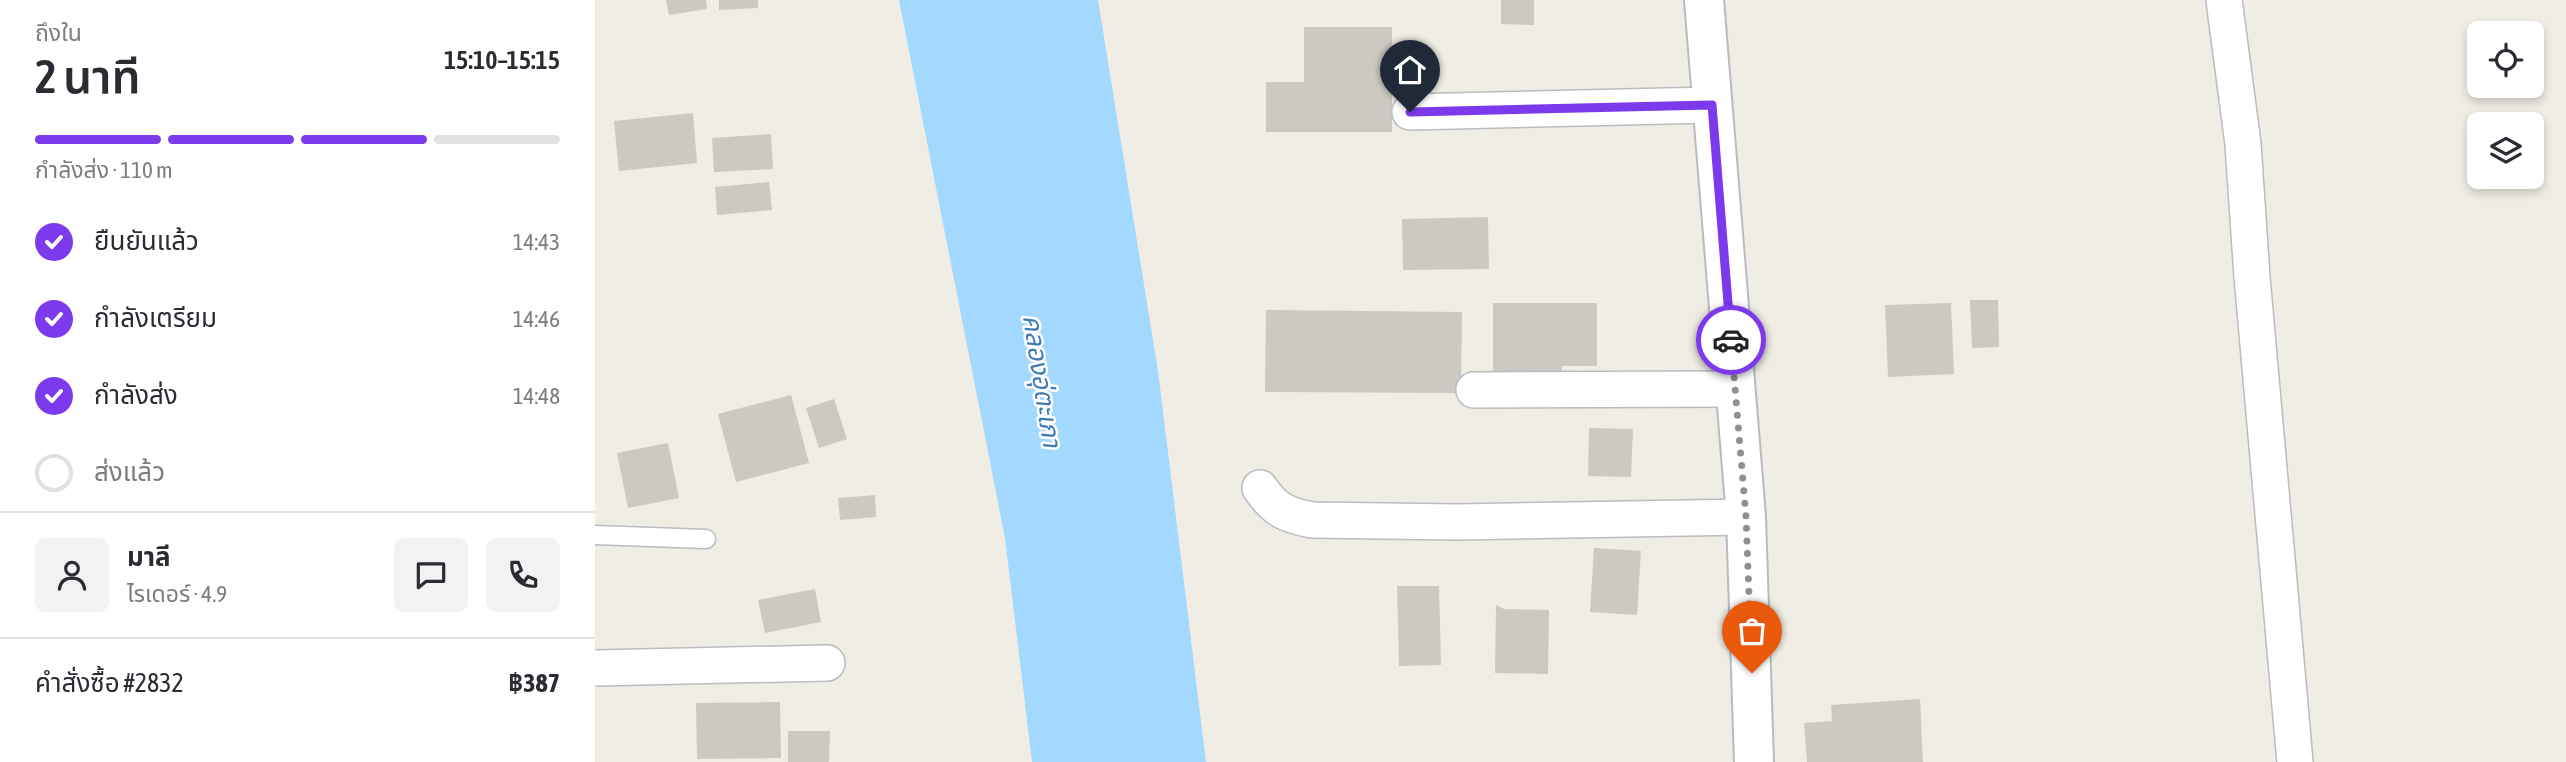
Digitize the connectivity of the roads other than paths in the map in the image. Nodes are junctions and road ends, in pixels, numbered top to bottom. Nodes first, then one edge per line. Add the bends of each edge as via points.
1 (1704, 0) edge
2 (2224, 0) edge
3 (1712, 105) junction
4 (1410, 112) dead end
5 (1735, 389) junction
6 (1474, 390) dead end
7 (1260, 488) dead end
8 (1746, 517) junction
9 (595, 535) edge
10 (706, 539) dead end
11 (827, 663) dead end
12 (595, 668) edge
13 (1754, 762) edge
14 (2295, 762) edge

1 - 3 street
2 - 14 street via 2243,144
3 - 4 street
3 - 5 street
5 - 6 street
5 - 8 street
7 - 8 street via 1272,504 1292,516 1312,520
8 - 13 street
9 - 10 lane
11 - 12 street

